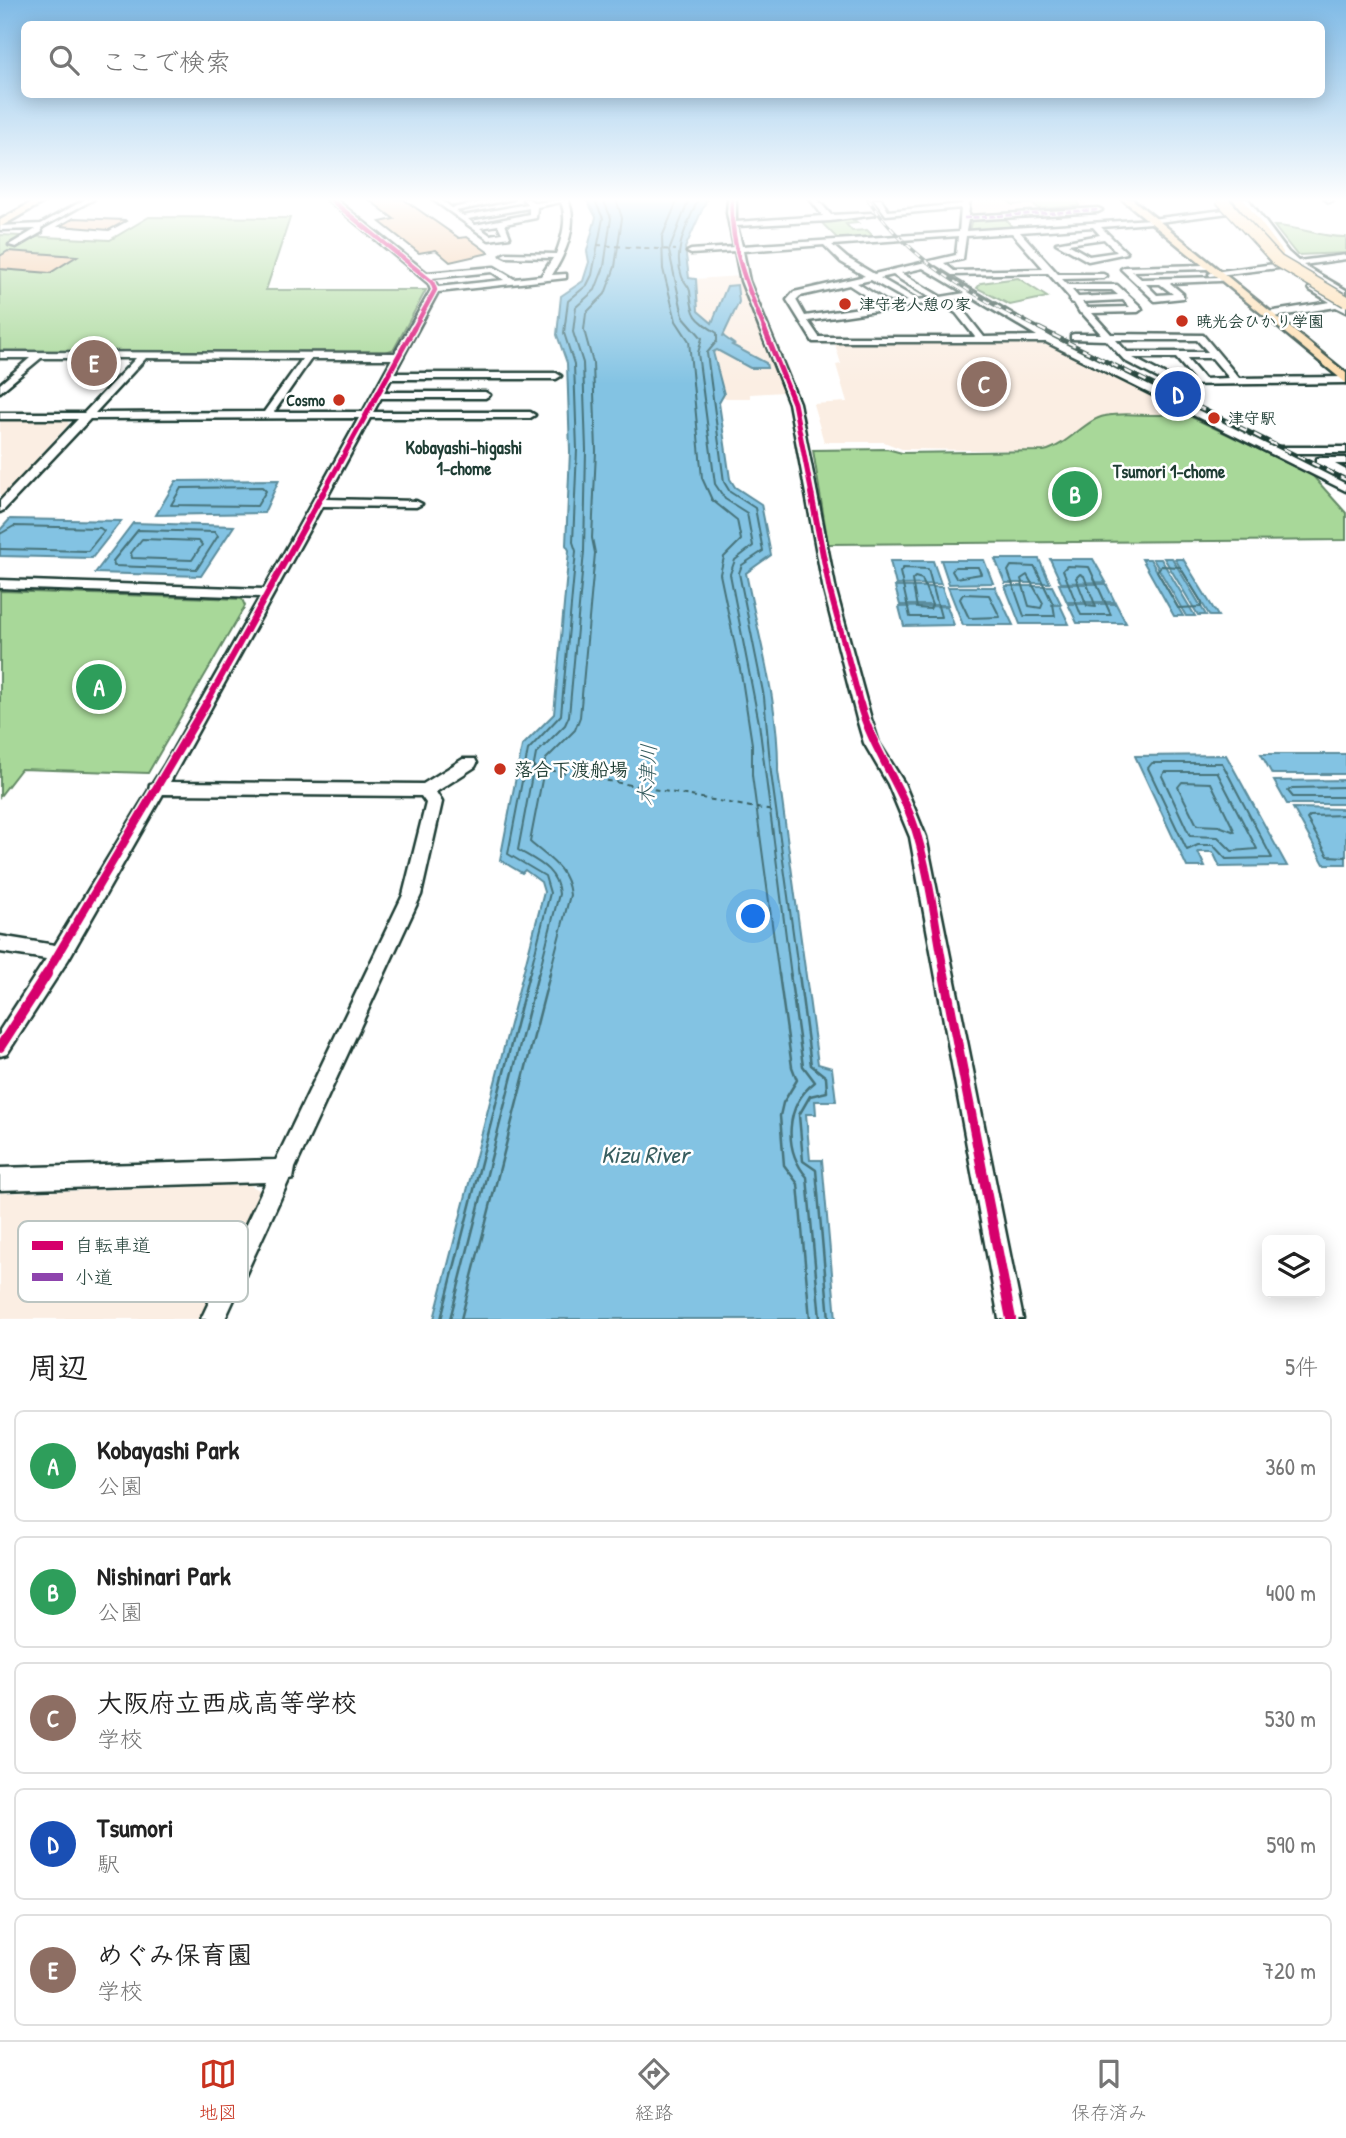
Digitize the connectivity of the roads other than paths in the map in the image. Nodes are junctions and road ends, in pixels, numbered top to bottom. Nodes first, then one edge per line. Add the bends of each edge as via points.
1 (407, 261) edge
2 (555, 261) edge
3 (740, 261) edge
4 (845, 261) edge
5 (948, 261) edge
6 (964, 261) edge
7 (1201, 261) edge
8 (1201, 261) edge
9 (1270, 261) edge
10 (1278, 261) edge
11 (1279, 261) edge
12 (1280, 261) edge
13 (1290, 261) edge
14 (1294, 261) junction
15 (1300, 261) edge
16 (1042, 262) joint
17 (939, 263) junction
18 (925, 266) junction
19 (896, 273) junction
20 (1215, 273) junction
21 (1052, 274) junction
22 (1103, 275) dead end
23 (426, 276) junction
24 (563, 276) dead end
25 (876, 277) junction
26 (542, 279) junction
27 (1162, 281) junction
28 (1321, 281) junction
29 (1346, 281) edge
30 (513, 282) junction
31 (850, 282) junction
32 (1138, 282) junction
33 (1063, 288) junction
34 (435, 290) junction
35 (1324, 294) joint
36 (1346, 294) edge
37 (970, 295) junction
38 (1126, 297) junction
39 (943, 299) junction
40 (1073, 299) junction
41 (917, 303) junction
42 (1344, 304) edge
43 (888, 307) junction
44 (1083, 311) junction
45 (1272, 315) junction
46 (802, 320) junction
47 (1074, 337) dead end
48 (1107, 337) junction
49 (1048, 339) junction
50 (982, 340) junction
51 (0, 355) edge
52 (39, 355) junction
53 (145, 355) junction
54 (309, 355) junction
55 (1124, 355) junction
56 (1179, 355) junction
57 (1215, 355) junction
58 (399, 356) junction
59 (1346, 372) edge
60 (388, 376) junction
61 (556, 376) dead end
62 (1346, 380) edge
63 (1202, 382) junction
64 (1237, 382) junction
65 (0, 389) edge
66 (377, 395) junction
67 (485, 396) dead end
68 (530, 415) dead end
69 (0, 416) edge
70 (86, 416) junction
71 (266, 417) junction
72 (364, 417) junction
73 (1267, 450) junction
74 (1346, 450) edge
75 (1346, 461) edge
76 (1346, 474) edge
77 (1346, 488) edge
78 (318, 502) junction
79 (416, 504) dead end
80 (0, 508) edge
81 (0, 584) edge
82 (267, 593) junction
83 (469, 763) dead end
84 (156, 789) junction
85 (426, 790) junction
86 (0, 944) edge
87 (61, 954) junction
88 (0, 1047) edge
89 (285, 1171) junction
90 (0, 1179) edge
91 (248, 1247) edge
92 (221, 1302) edge
93 (213, 1319) edge
94 (1011, 1319) edge

1 - 23 street
2 - 26 street
3 - 94 street via 794,403 830,591 872,743 896,783 918,837
4 - 25 street
5 - 17 street
6 - 16 street
7 - 20 main road
8 - 20 main road
9 - 20 street
10 - 42 highway, bridge
11 - 35 street
12 - 36 highway, bridge
13 - 14 street
14 - 15 street
14 - 28 street
16 - 21 street
17 - 18 street
17 - 21 street via 952,272
18 - 19 street
18 - 37 street
19 - 25 street
19 - 39 street
20 - 27 street
20 - 32 street via 1125,269
20 - 45 main road
21 - 22 street
21 - 33 street
23 - 30 street via 494,268
23 - 34 street
24 - 26 street
25 - 31 street
25 - 41 street
26 - 30 street
27 - 32 street
27 - 32 street via 1180,296 1155,298
28 - 29 street
28 - 36 street
30 - 34 street
31 - 43 street
31 - 46 street via 797,294 791,300
33 - 38 street via 1114,287
33 - 40 street
34 - 58 street
35 - 42 highway
37 - 39 street
37 - 49 street
38 - 40 street
38 - 44 street via 1138,309
39 - 41 street
39 - 50 street
40 - 44 street
41 - 43 street
42 - 45 street
43 - 46 street
44 - 48 street
45 - 59 main road
45 - 62 main road
46 - 50 street via 813,339 825,341
47 - 48 street
48 - 55 street
48 - 57 street via 1200,337
49 - 50 street
49 - 73 street
51 - 52 street
52 - 53 street
52 - 65 street
53 - 54 street
53 - 70 street
54 - 58 street
54 - 71 street
55 - 56 street
55 - 63 street via 1171,382
56 - 57 street
56 - 63 street
57 - 64 street
58 - 60 street
60 - 61 street
60 - 66 street
62 - 64 street
63 - 64 street
66 - 67 street
66 - 72 street
68 - 72 street
69 - 70 street
70 - 71 street
70 - 80 street
71 - 72 street
72 - 78 street
73 - 74 street
73 - 77 street
75 - 76 street via 1320,461
78 - 79 street
78 - 82 street
81 - 82 street
82 - 84 street
83 - 85 street
84 - 85 street
84 - 87 street
85 - 89 street via 434,802 412,895
86 - 87 street
87 - 88 street
89 - 90 street
89 - 91 street
92 - 93 street

